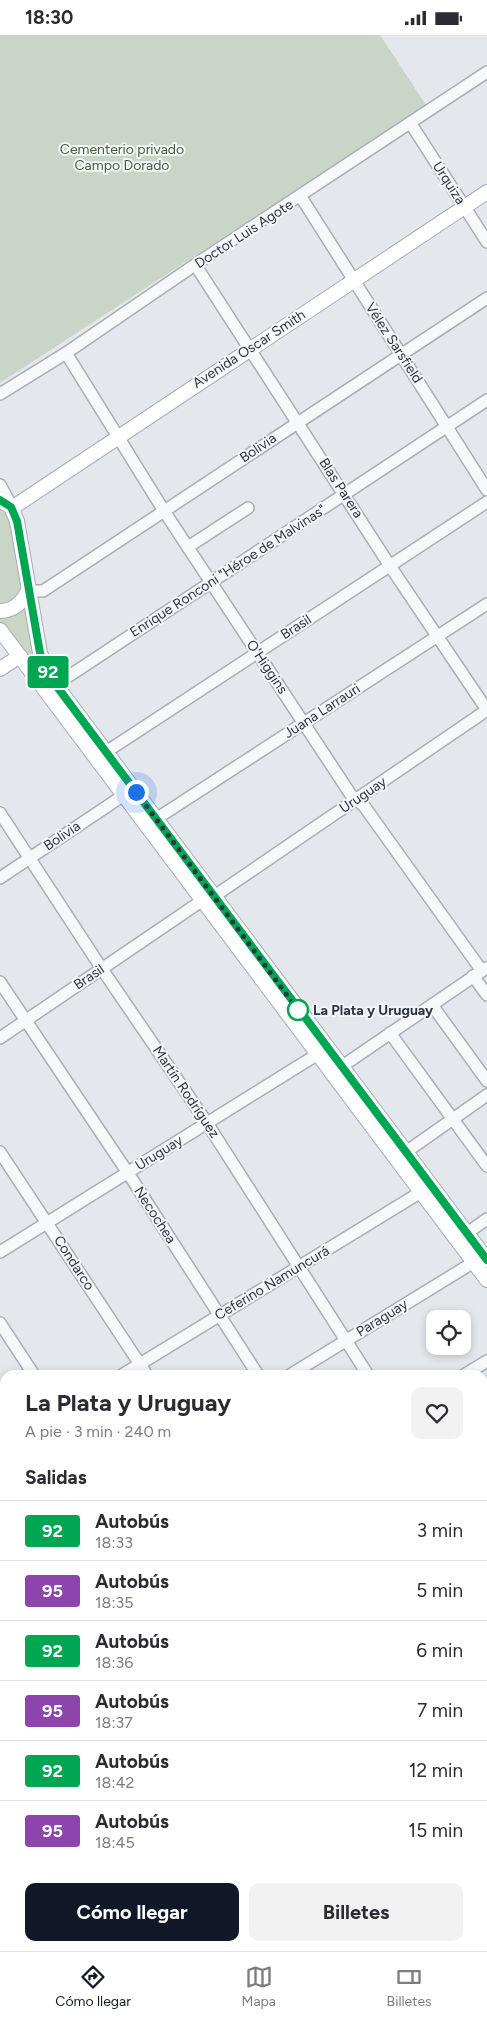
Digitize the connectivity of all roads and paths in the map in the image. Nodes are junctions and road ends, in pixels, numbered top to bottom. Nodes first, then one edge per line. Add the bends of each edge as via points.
1 (487, 72) edge
2 (411, 124) junction
3 (487, 192) edge
4 (300, 197) junction
5 (464, 207) junction
6 (487, 242) edge
7 (196, 265) junction
8 (354, 280) junction
9 (487, 298) edge
10 (250, 349) junction
11 (66, 353) junction
12 (402, 353) junction
13 (0, 394) edge
14 (487, 400) edge
15 (298, 422) junction
16 (447, 427) junction
17 (117, 436) junction
18 (0, 485) edge
19 (487, 490) edge
20 (344, 494) junction
21 (487, 502) edge
22 (8, 505) edge
23 (248, 508) dead end
24 (164, 511) junction
25 (188, 547) junction
26 (390, 566) junction
27 (211, 582) junction
28 (28, 591) junction
29 (487, 604) edge
30 (0, 611) edge
31 (0, 630) edge
32 (436, 636) junction
33 (257, 652) junction
34 (20, 656) junction
35 (0, 669) edge
36 (69, 676) dead end
37 (487, 710) edge
38 (304, 723) junction
39 (106, 752) junction
40 (124, 795) junction
41 (356, 800) junction
42 (0, 813) edge
43 (156, 819) junction
44 (30, 858) junction
45 (0, 878) edge
46 (208, 899) junction
47 (102, 969) junction
48 (480, 971) edge
49 (0, 982) edge
50 (487, 995) edge
51 (432, 1005) junction
52 (26, 1021) junction
53 (390, 1033) junction
54 (0, 1038) edge
55 (318, 1054) junction
56 (341, 1067) junction
57 (487, 1081) edge
58 (487, 1095) edge
59 (452, 1119) junction
60 (208, 1123) junction
61 (0, 1152) edge
62 (406, 1152) junction
63 (487, 1166) edge
64 (128, 1173) junction
65 (421, 1192) junction
66 (487, 1219) edge
67 (47, 1223) junction
68 (467, 1233) junction
69 (0, 1252) edge
70 (480, 1261) edge
71 (300, 1267) junction
72 (487, 1280) edge
73 (220, 1315) junction
74 (0, 1323) edge
75 (347, 1340) junction
76 (487, 1361) edge
77 (140, 1364) junction
78 (31, 1370) edge
79 (130, 1370) edge
80 (144, 1370) edge
81 (255, 1370) edge
82 (298, 1370) edge
83 (365, 1370) edge
84 (472, 1370) edge

1 - 2 street, Doctor Luis Agote
2 - 4 street, Doctor Luis Agote
2 - 5 street, Urquiza
3 - 5 main road, Avenida Oscar Smith
4 - 7 street, Doctor Luis Agote
4 - 8 street, Vélez Sarsfield
5 - 6 street, Urquiza
5 - 8 main road, Avenida Oscar Smith
7 - 10 street, Blas Parera
7 - 11 street, Doctor Luis Agote
8 - 10 main road, Avenida Oscar Smith
8 - 12 street, Vélez Sarsfield
9 - 12 street, Bolivia
10 - 15 street, Blas Parera
10 - 17 main road, Avenida Oscar Smith
11 - 13 street, Doctor Luis Agote
11 - 17 street, O'Higgins
12 - 15 street, Bolivia
12 - 16 street, Vélez Sarsfield
14 - 16 street, Enrique Ronconi "Héroe de Malvinas"
15 - 20 street, Blas Parera
15 - 24 street, Bolivia
16 - 19 street, Vélez Sarsfield
16 - 20 street, Enrique Ronconi "Héroe de Malvinas"
17 - 22 main road, Avenida Oscar Smith
17 - 24 street, O'Higgins
18 - 22 street
20 - 26 street, Blas Parera
20 - 27 street, Enrique Ronconi "Héroe de Malvinas"
21 - 26 street, Brasil
22 - 28 main road via 18,529
23 - 25 street
24 - 25 street, O'Higgins
24 - 28 street, Bolivia via 43,591
25 - 27 street, O'Higgins
26 - 32 street, Blas Parera
26 - 33 street, Brasil
27 - 33 street, O'Higgins
27 - 36 street, Enrique Ronconi "Héroe de Malvinas"
28 - 30 main road via 15,607
28 - 39 main road via 45,668
29 - 32 street, Juana Larrauri
31 - 34 main road
32 - 37 street, Blas Parera
32 - 38 street, Juana Larrauri
33 - 38 street, O'Higgins
33 - 39 street, Brasil
34 - 35 main road
34 - 40 main road
37 - 41 street, Uruguay
38 - 41 street, O'Higgins
38 - 43 street, Juana Larrauri
39 - 43 main road
40 - 44 street, Bolivia
40 - 46 main road
41 - 46 street, Uruguay
41 - 48 street, O'Higgins
42 - 44 street, Martín Rodríguez
43 - 46 main road
44 - 45 street, Bolivia
44 - 47 street, Martín Rodríguez
46 - 47 street, Brasil
46 - 55 main road
46 - 56 main road
47 - 52 street, Brasil
47 - 60 street, Martín Rodríguez
48 - 50 street, O'Higgins
48 - 51 street
49 - 52 street, Necochea
51 - 53 street
51 - 57 street
52 - 54 street, Brasil
52 - 64 street, Necochea
53 - 56 street
53 - 59 street
55 - 60 street, Uruguay
55 - 65 main road
56 - 62 main road
58 - 59 street
59 - 62 street
59 - 63 street
60 - 64 street, Uruguay
60 - 71 street, Martín Rodríguez
61 - 67 street, Condarco
62 - 68 main road
64 - 67 street, Uruguay
64 - 73 street, Necochea
65 - 70 main road
65 - 71 street, Ceferino Namuncurá
66 - 68 street
67 - 69 street, Uruguay
67 - 77 street, Condarco
68 - 70 main road
70 - 72 main road
70 - 75 street, Paraguay
71 - 73 street, Ceferino Namuncurá
71 - 75 street, Martín Rodríguez
73 - 77 street, Ceferino Namuncurá
73 - 81 street, Necochea
74 - 78 street
75 - 82 street, Paraguay
75 - 83 street, Martín Rodríguez
76 - 84 street
77 - 79 street, Ceferino Namuncurá
77 - 80 street, Condarco

